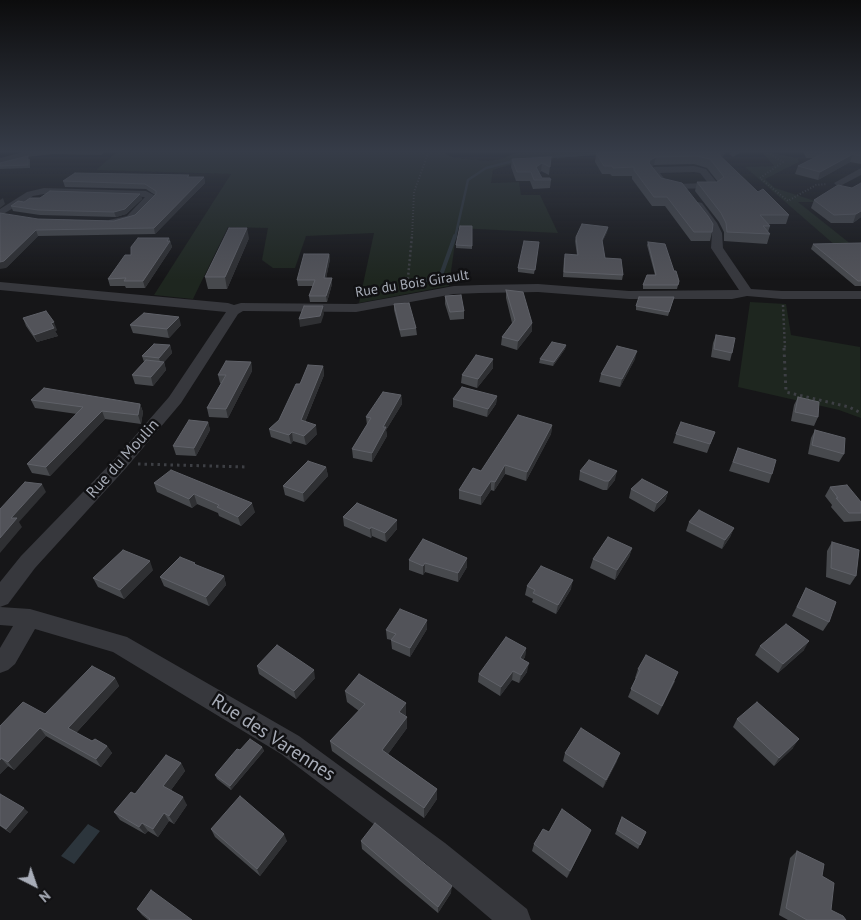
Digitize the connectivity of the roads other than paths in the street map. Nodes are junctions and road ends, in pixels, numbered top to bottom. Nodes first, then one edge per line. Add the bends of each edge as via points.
1 (30, 194) edge
2 (144, 194) edge
3 (689, 194) edge
4 (0, 214) edge
5 (16, 216) edge
6 (107, 222) edge
7 (0, 286) edge
8 (747, 292) junction
9 (860, 298) edge
10 (233, 310) junction
11 (0, 598) edge
12 (0, 616) edge
13 (30, 618) junction
14 (0, 664) edge
15 (516, 920) edge

1 - 4 street
2 - 6 street via 151,196 131,218
3 - 8 street via 712,223 717,233 717,248
4 - 5 street
7 - 10 street, Rue du Bois Girault
8 - 9 street, Rue du Bois Girault
8 - 10 street, Rue du Bois Girault via 732,295 629,294 538,288 454,290 356,308 241,307
10 - 11 street, Rue du Moulin via 175,400 28,562
12 - 13 street, Rue des Varennes
13 - 14 street
13 - 15 street, Rue des Varennes via 119,644 290,745 436,853

